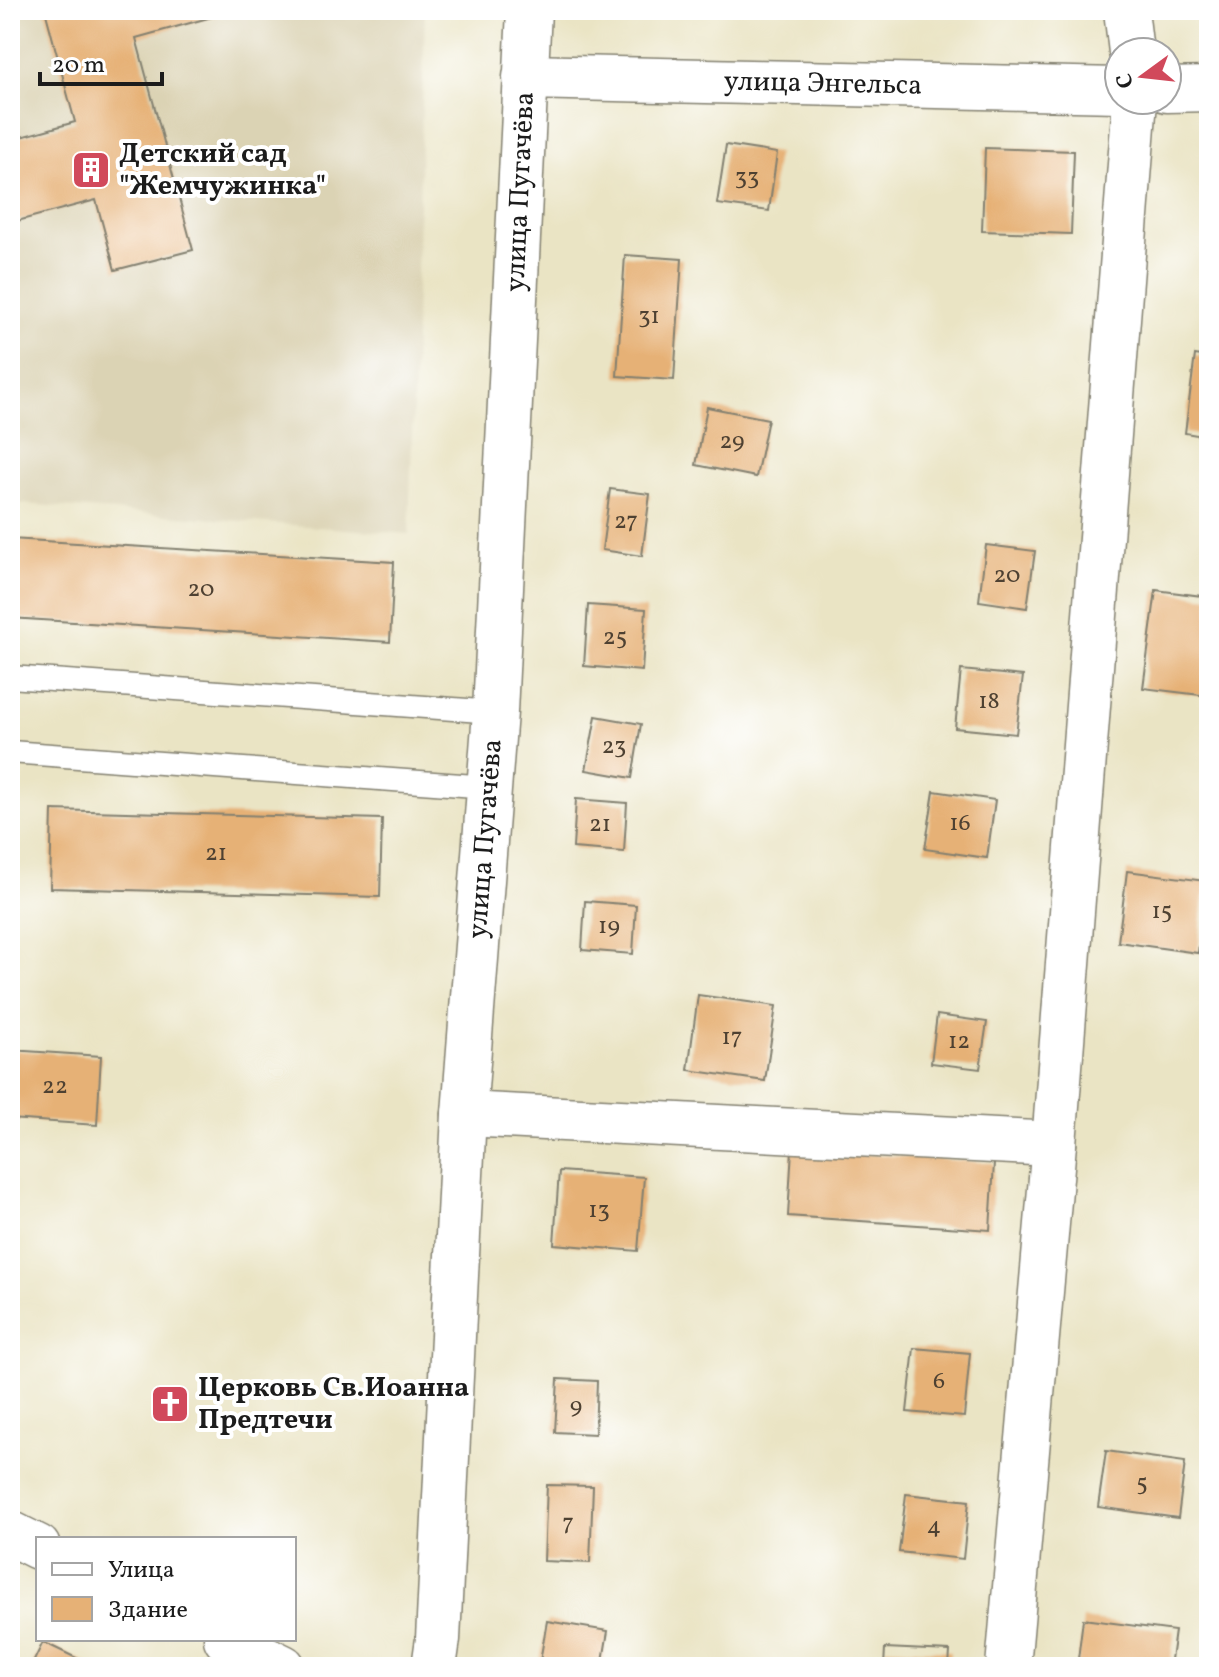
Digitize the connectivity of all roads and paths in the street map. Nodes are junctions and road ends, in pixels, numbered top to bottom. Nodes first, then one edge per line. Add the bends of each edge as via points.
1 (529, 10) edge
2 (1126, 10) edge
3 (1129, 36) edge
4 (525, 77) junction
5 (1209, 89) edge
6 (1103, 90) edge
7 (1183, 90) edge
8 (1134, 116) edge
9 (10, 677) edge
10 (495, 712) junction
11 (10, 752) edge
12 (489, 787) junction
13 (464, 1114) junction
14 (1054, 1144) junction
15 (10, 1533) edge
16 (36, 1546) edge
17 (230, 1641) edge
18 (283, 1667) edge
19 (434, 1667) edge
20 (1008, 1667) edge

1 - 4 street, улица Пугачёва
2 - 3 street
4 - 6 street, улица Энгельса
4 - 10 street, улица Пугачёва
5 - 7 street
8 - 14 street
9 - 10 lane
10 - 12 street, улица Пугачёва
11 - 12 lane
12 - 13 street, улица Пугачёва
13 - 14 street
13 - 19 street, улица Пугачёва
14 - 20 street
15 - 16 street
17 - 18 street

